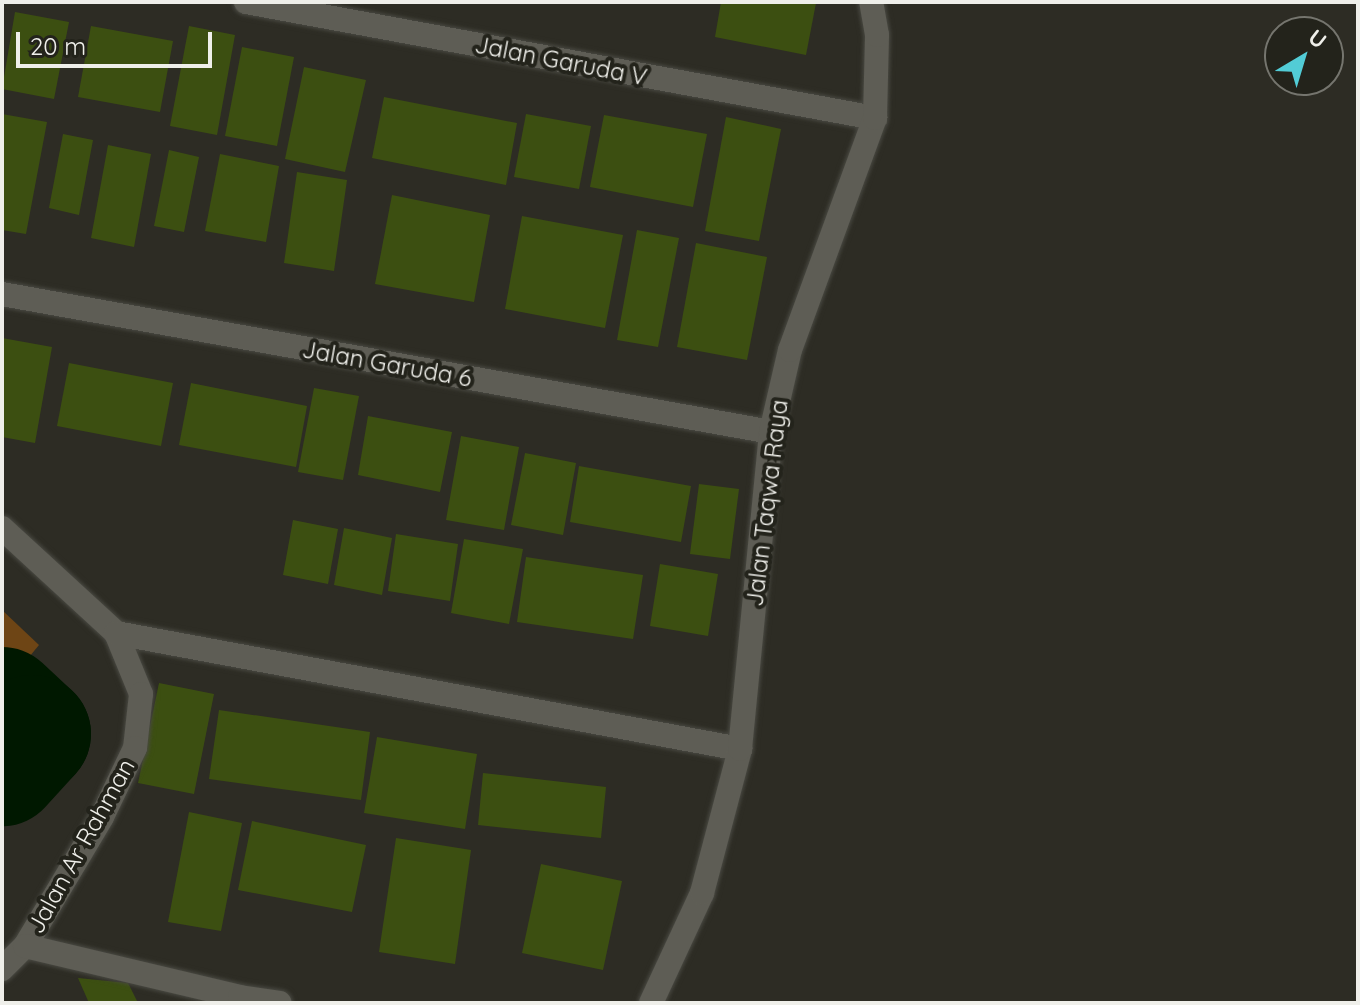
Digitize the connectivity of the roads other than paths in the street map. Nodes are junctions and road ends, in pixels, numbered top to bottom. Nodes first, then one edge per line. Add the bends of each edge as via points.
1 (246, 2) edge
2 (871, 2) edge
3 (875, 118) junction
4 (2, 294) edge
5 (771, 432) junction
6 (2, 528) edge
7 (116, 633) junction
8 (740, 749) junction
9 (25, 946) junction
10 (2, 969) edge
11 (241, 1000) edge
12 (280, 1003) edge
13 (651, 1003) edge

1 - 3 street, Jalan Garuda V
2 - 3 street, Jalan Taqwa Raya via 877,35
3 - 5 street, Jalan Taqwa Raya via 790,350
4 - 5 street, Jalan Garuda 6
5 - 8 street, Jalan Taqwa Raya
6 - 7 street, Jalan Ar Rahman
7 - 8 street
7 - 9 street, Jalan Ar Rahman via 141,694 135,748 102,817
8 - 13 street, Jalan Taqwa Raya via 702,893
9 - 10 street, Jalan Ar Rahman
9 - 11 street
11 - 12 street

